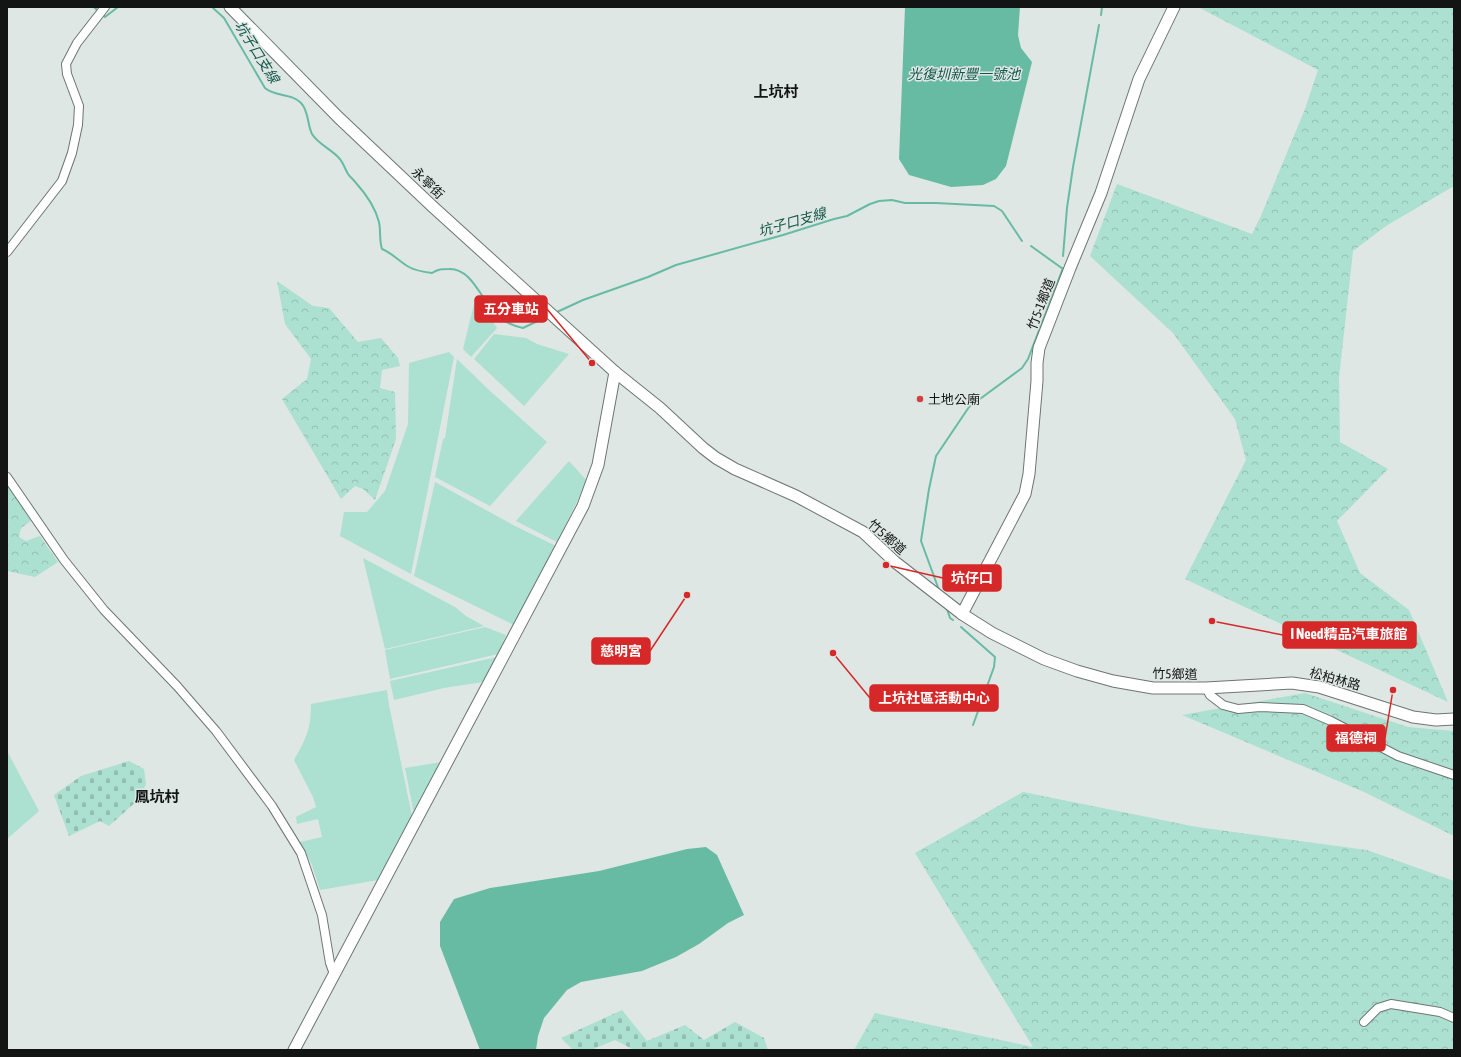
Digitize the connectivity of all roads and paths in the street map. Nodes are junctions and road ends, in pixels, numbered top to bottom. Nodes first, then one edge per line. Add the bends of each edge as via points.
1 (104, 7) edge
2 (230, 7) edge
3 (1174, 7) edge
4 (7, 252) edge
5 (615, 372) junction
6 (7, 478) edge
7 (962, 614) junction
8 (1206, 688) junction
9 (1454, 719) edge
10 (1454, 775) edge
11 (334, 974) junction
12 (1454, 1018) edge
13 (1364, 1022) dead end
14 (294, 1050) edge

1 - 4 street via 77,43 66,64 67,74 79,106 72,153 62,180
2 - 5 street, 永寧街 via 338,117
3 - 7 street, 竹5-1鄉道 via 1139,79 1101,193 1039,348 1029,474 1025,494
5 - 7 street, 竹5鄉道 via 716,458 796,496 863,532 894,562
5 - 11 street via 598,465 583,506
6 - 11 street via 64,560 104,610 216,730 272,806 304,860 322,915
7 - 8 street, 竹5鄉道 via 992,633 1044,659 1077,671 1153,688
8 - 9 street, 松柏林路 via 1292,683 1325,689 1413,717
8 - 10 street via 1210,695 1223,705 1238,709 1303,709 1398,756
11 - 14 street
12 - 13 street via 1440,1012 1391,1004 1378,1008

